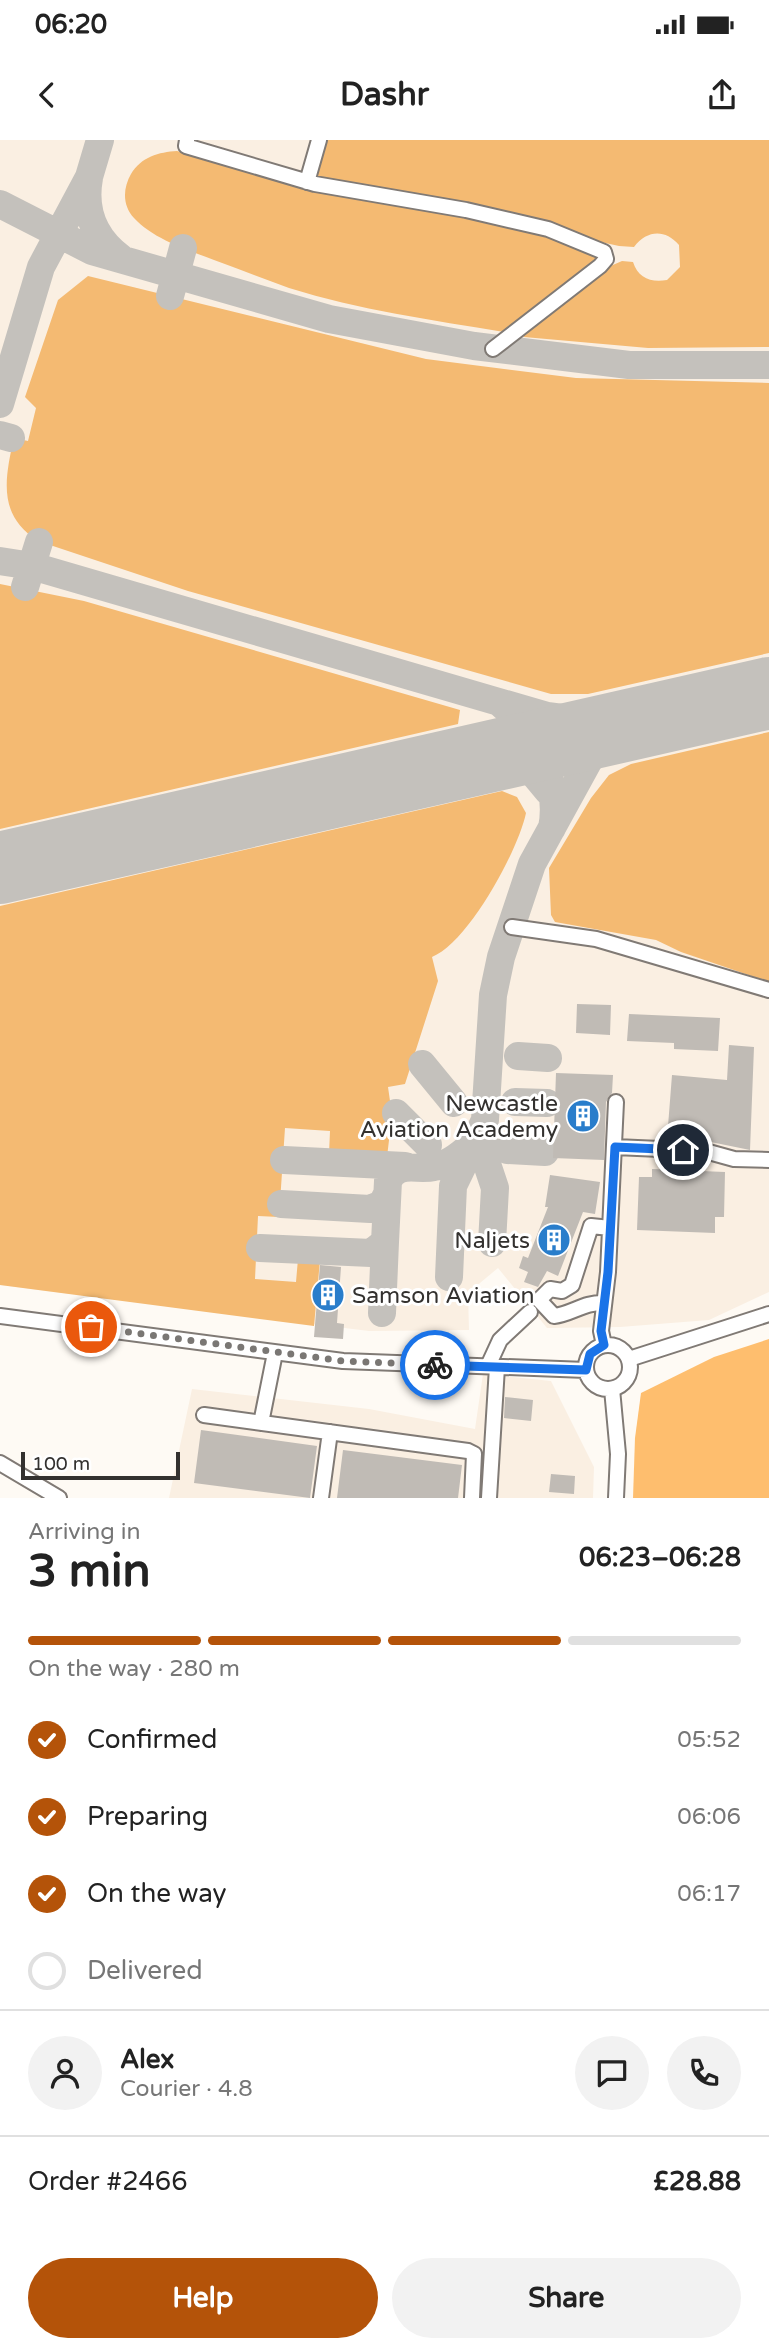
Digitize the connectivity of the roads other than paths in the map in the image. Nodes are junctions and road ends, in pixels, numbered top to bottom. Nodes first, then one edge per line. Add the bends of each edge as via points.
1 (187, 140) edge
2 (319, 140) edge
3 (307, 182) junction
4 (493, 348) dead end
5 (512, 927) dead end
6 (769, 990) edge
7 (616, 1102) dead end
8 (615, 1147) junction
9 (769, 1160) edge
10 (610, 1228) junction
11 (604, 1303) junction
12 (530, 1312) dead end
13 (769, 1314) edge
14 (0, 1316) edge
15 (604, 1345) junction
16 (275, 1353) junction
17 (629, 1359) junction
18 (492, 1366) junction
19 (586, 1370) junction
20 (612, 1389) junction
21 (204, 1415) dead end
22 (261, 1423) junction
23 (330, 1432) junction
24 (0, 1463) edge
25 (59, 1498) edge
26 (321, 1498) edge
27 (472, 1498) edge
28 (489, 1498) edge
29 (616, 1498) edge

1 - 3 street via 186,146
2 - 3 street
3 - 4 street via 548,229 604,251 606,259 600,266
5 - 6 street via 596,939
7 - 8 street
8 - 9 street via 705,1151 734,1159
8 - 10 street
10 - 11 street
10 - 11 street via 591,1226 572,1285 562,1291 550,1289 539,1300 554,1316 567,1315 590,1302
11 - 15 street
12 - 18 street via 500,1340
13 - 17 street
14 - 16 street
15 - 17 street via 619,1347
15 - 19 street via 590,1354
16 - 18 street via 343,1361
16 - 22 street
17 - 20 street via 629,1374
18 - 19 street
18 - 28 street
19 - 20 street via 595,1385
20 - 29 street via 618,1454
21 - 22 street
22 - 23 street
23 - 26 street
23 - 27 street via 468,1451 474,1454
24 - 25 street

